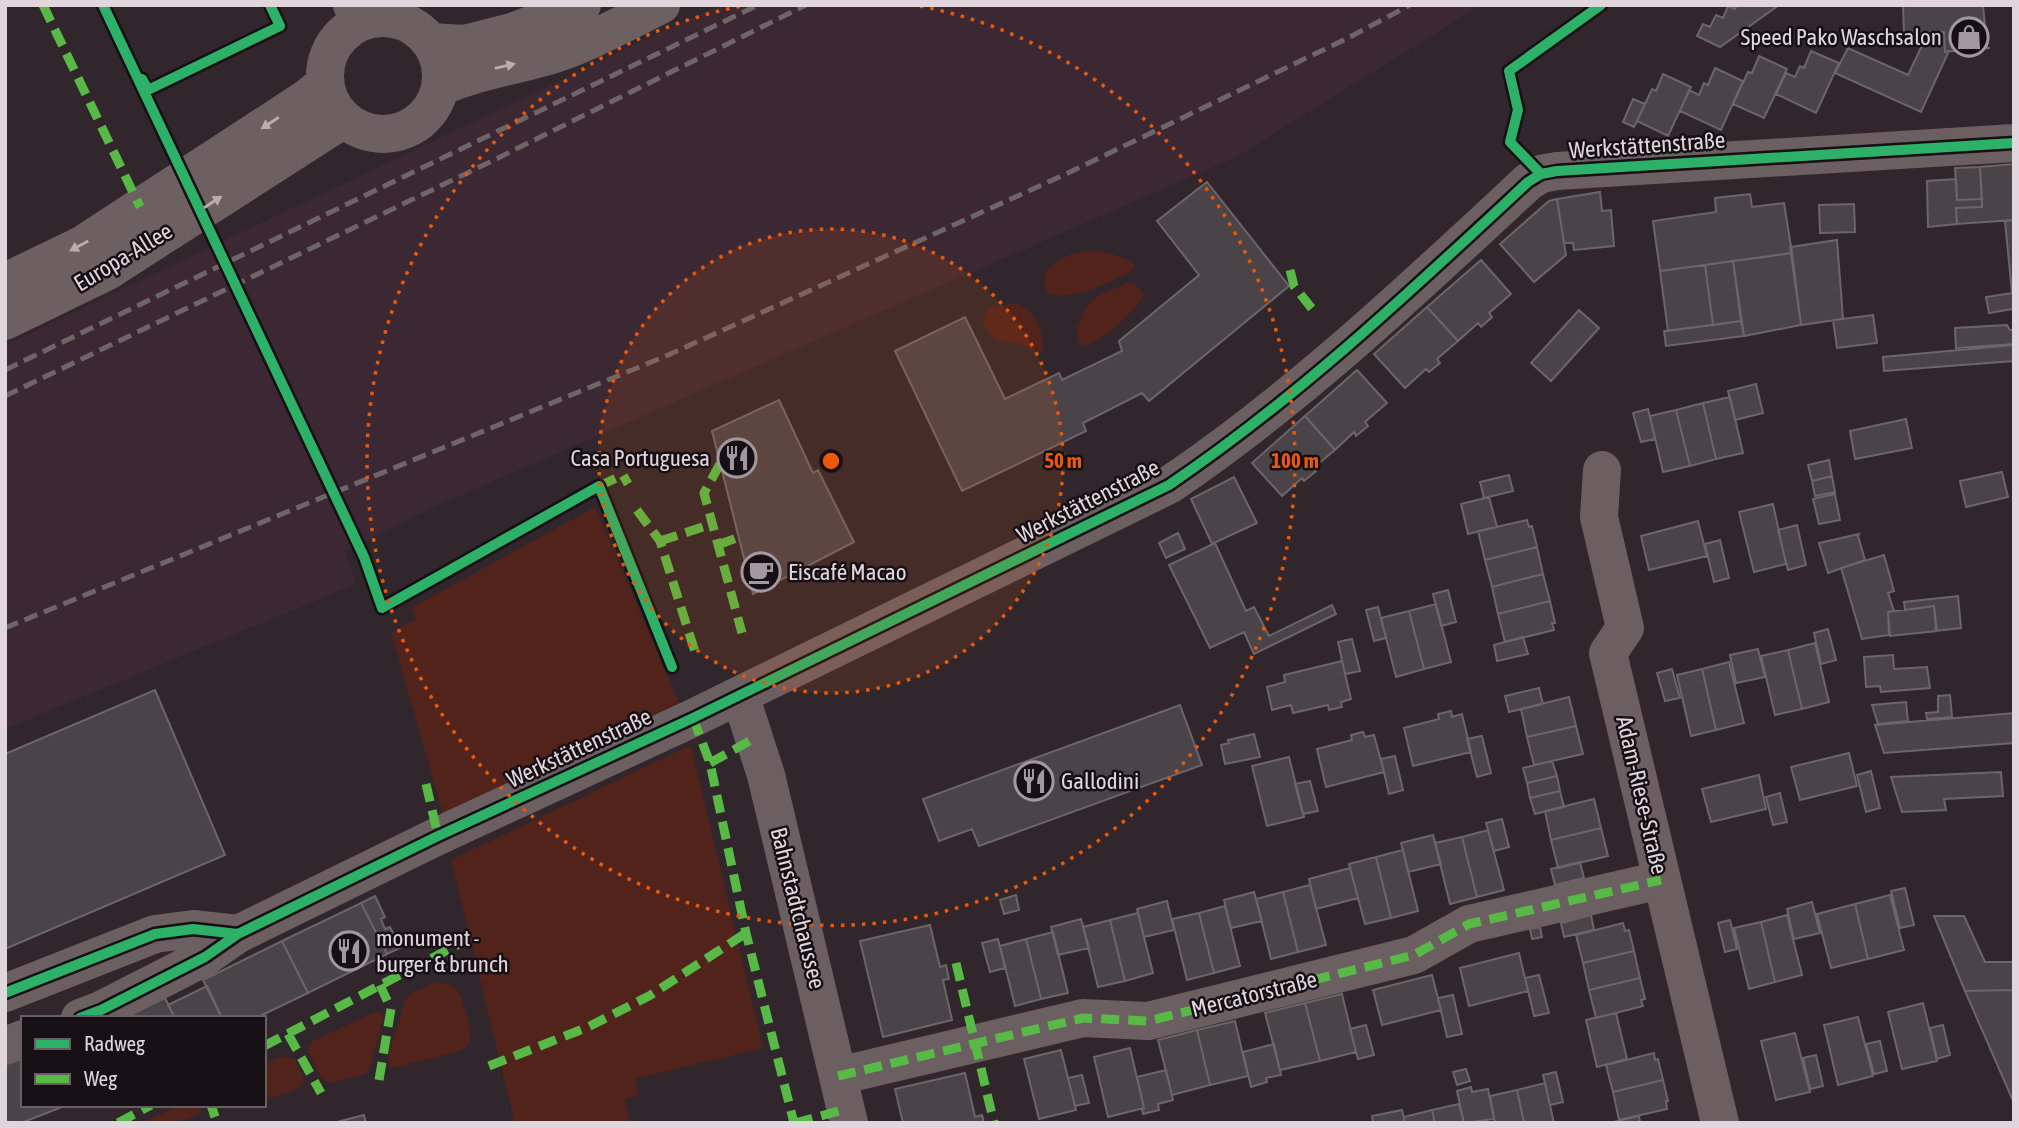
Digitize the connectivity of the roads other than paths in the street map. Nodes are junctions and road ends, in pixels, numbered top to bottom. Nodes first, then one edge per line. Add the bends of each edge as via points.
1 (582, 5) edge
2 (661, 5) edge
3 (356, 14) edge
4 (430, 42) junction
5 (325, 83) junction
6 (440, 87) junction
7 (344, 119) junction
8 (2014, 143) edge
9 (5, 282) edge
10 (5, 321) edge
11 (1602, 470) dead end
12 (740, 695) junction
13 (1661, 880) junction
14 (238, 934) junction
15 (5, 993) edge
16 (85, 1016) edge
17 (838, 1076) junction
18 (849, 1123) edge
19 (1720, 1123) edge

1 - 4 main road via 465,44
6 -> 2 main road via 587,42
3 - 4 main road via 396,19 414,26
3 - 5 main road via 332,46
4 - 6 main road via 440,70
5 - 7 main road
5 -> 9 main road, Europa-Allee via 82,245
6 - 7 main road via 424,116 396,132 363,130
10 -> 7 main road, Europa-Allee via 106,272
8 - 12 street, Werkstättenstraße via 1541,174 1528,181 1384,316 1169,485
11 - 13 street, Adam-Riese-Straße via 1599,517 1625,628 1608,653
12 - 14 street, Werkstättenstraße
12 - 17 street, Bahnstadtchaussee via 766,775
13 - 17 street, Mercatorstraße via 1469,923 1414,955 1148,1021 1083,1018
13 - 19 street, Adam-Riese-Straße
14 - 15 street via 193,929 155,934
14 - 16 street, Werkstättenstraße via 205,957
17 - 18 street, Bahnstadtchaussee

